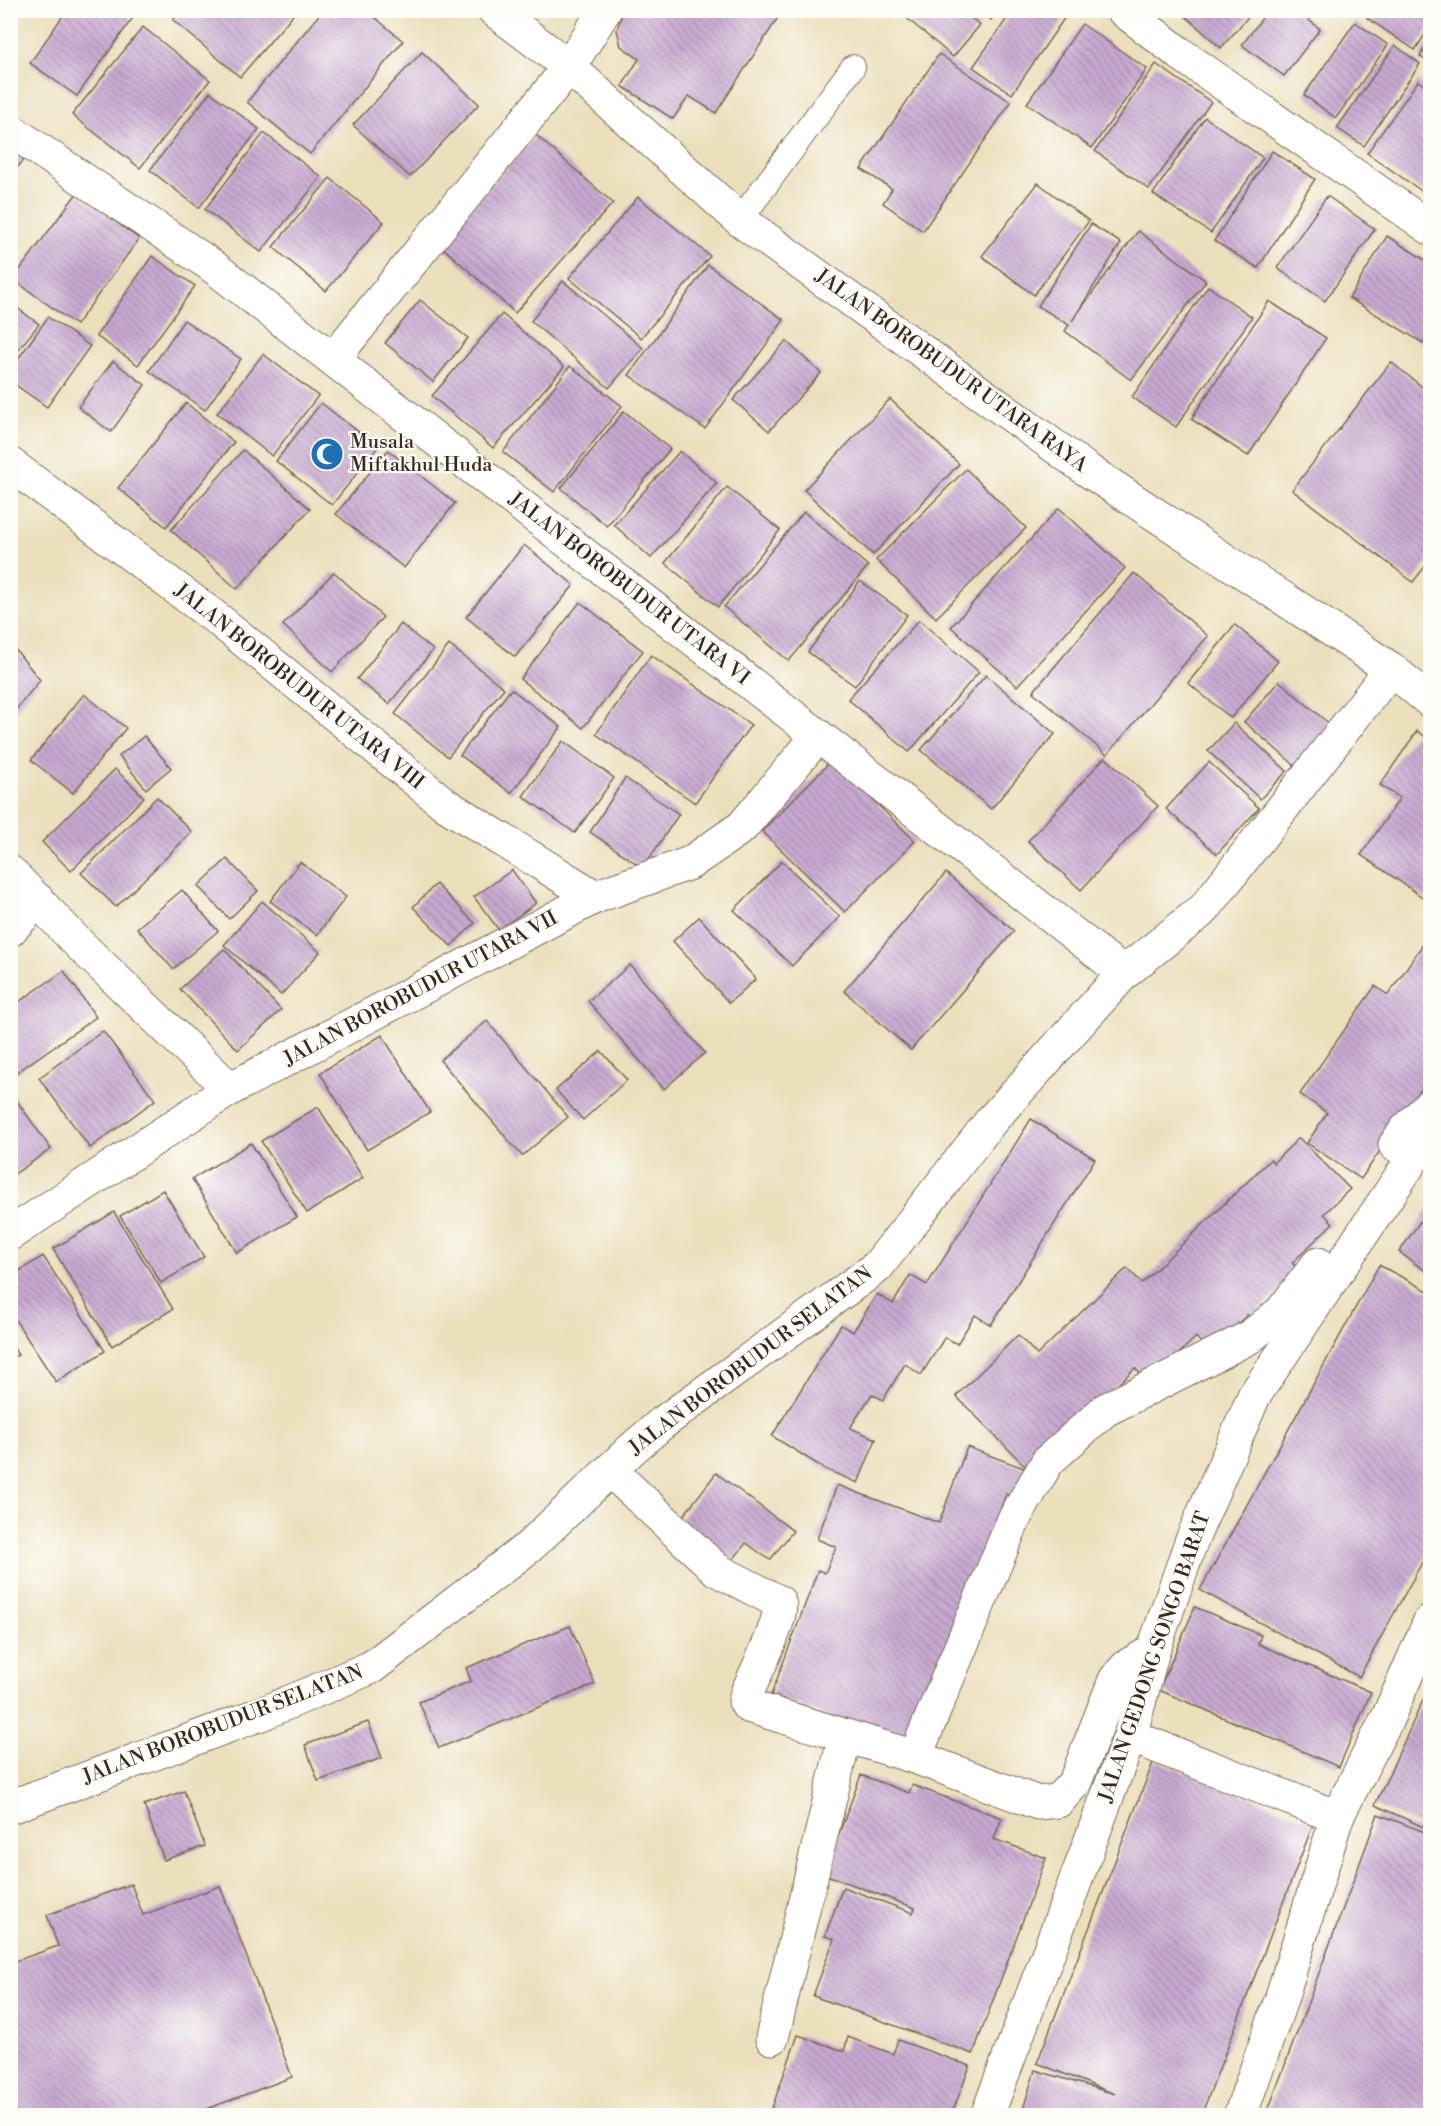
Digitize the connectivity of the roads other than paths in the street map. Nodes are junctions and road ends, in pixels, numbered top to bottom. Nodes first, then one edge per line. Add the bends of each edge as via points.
1 (494, 10) edge
2 (605, 10) edge
3 (1123, 10) edge
4 (569, 67) junction
5 (853, 68) dead end
6 (10, 130) edge
7 (740, 220) junction
8 (1431, 228) edge
9 (333, 359) junction
10 (10, 464) edge
11 (1391, 669) junction
12 (1431, 701) edge
13 (818, 736) junction
14 (10, 872) edge
15 (595, 897) junction
16 (38, 900) junction
17 (10, 930) edge
18 (1124, 973) junction
19 (230, 1089) junction
20 (1431, 1105) edge
21 (1431, 1133) edge
22 (10, 1234) edge
23 (610, 1470) junction
24 (1431, 1621) edge
25 (1153, 1651) junction
26 (845, 1736) junction
27 (1130, 1736) junction
28 (915, 1757) junction
29 (10, 1807) edge
30 (1337, 1817) junction
31 (772, 2038) dead end
32 (987, 2115) edge
33 (1240, 2115) edge

1 - 4 street, JALAN BOROBUDUR UTARA RAYA
2 - 4 street
3 - 8 street
4 - 7 street, JALAN BOROBUDUR UTARA RAYA
4 - 9 street
5 - 7 lane
6 - 9 street, JALAN BOROBUDUR UTARA VI via 211,265
7 - 11 street, JALAN BOROBUDUR UTARA RAYA via 1086,469
9 - 13 street, JALAN BOROBUDUR UTARA VI
10 - 15 street, JALAN BOROBUDUR UTARA VIII via 220,621 446,805
11 - 12 street, JALAN BOROBUDUR UTARA RAYA
11 - 18 street, JALAN BOROBUDUR SELATAN via 1204,909
13 - 15 street, JALAN BOROBUDUR UTARA VII via 742,827 690,863
13 - 18 street, JALAN BOROBUDUR UTARA VI
14 - 16 street
15 - 19 street, JALAN BOROBUDUR UTARA VII
16 - 17 street
16 - 19 street via 78,944
18 - 23 street, JALAN BOROBUDUR SELATAN via 991,1121 877,1267 661,1424
19 - 22 street, JALAN BOROBUDUR UTARA VII
20 - 28 street via 1405,1131 1310,1277 1281,1312 1250,1337 1106,1410 1048,1461 1014,1519
21 - 25 street, JALAN GEDONG SONGO BARAT via 1254,1396 1191,1542
23 - 26 street via 717,1570 779,1602 780,1611 745,1704
23 - 29 street, JALAN BOROBUDUR SELATAN via 530,1546 372,1667 266,1712
24 - 30 street
25 - 27 street, JALAN GEDONG SONGO BARAT
25 - 28 street via 1127,1666 1115,1680 1075,1782 1058,1801 1038,1803
26 - 28 street
26 - 31 street
27 - 30 street
27 - 32 street, JALAN GEDONG SONGO BARAT
30 - 33 street via 1280,2003

